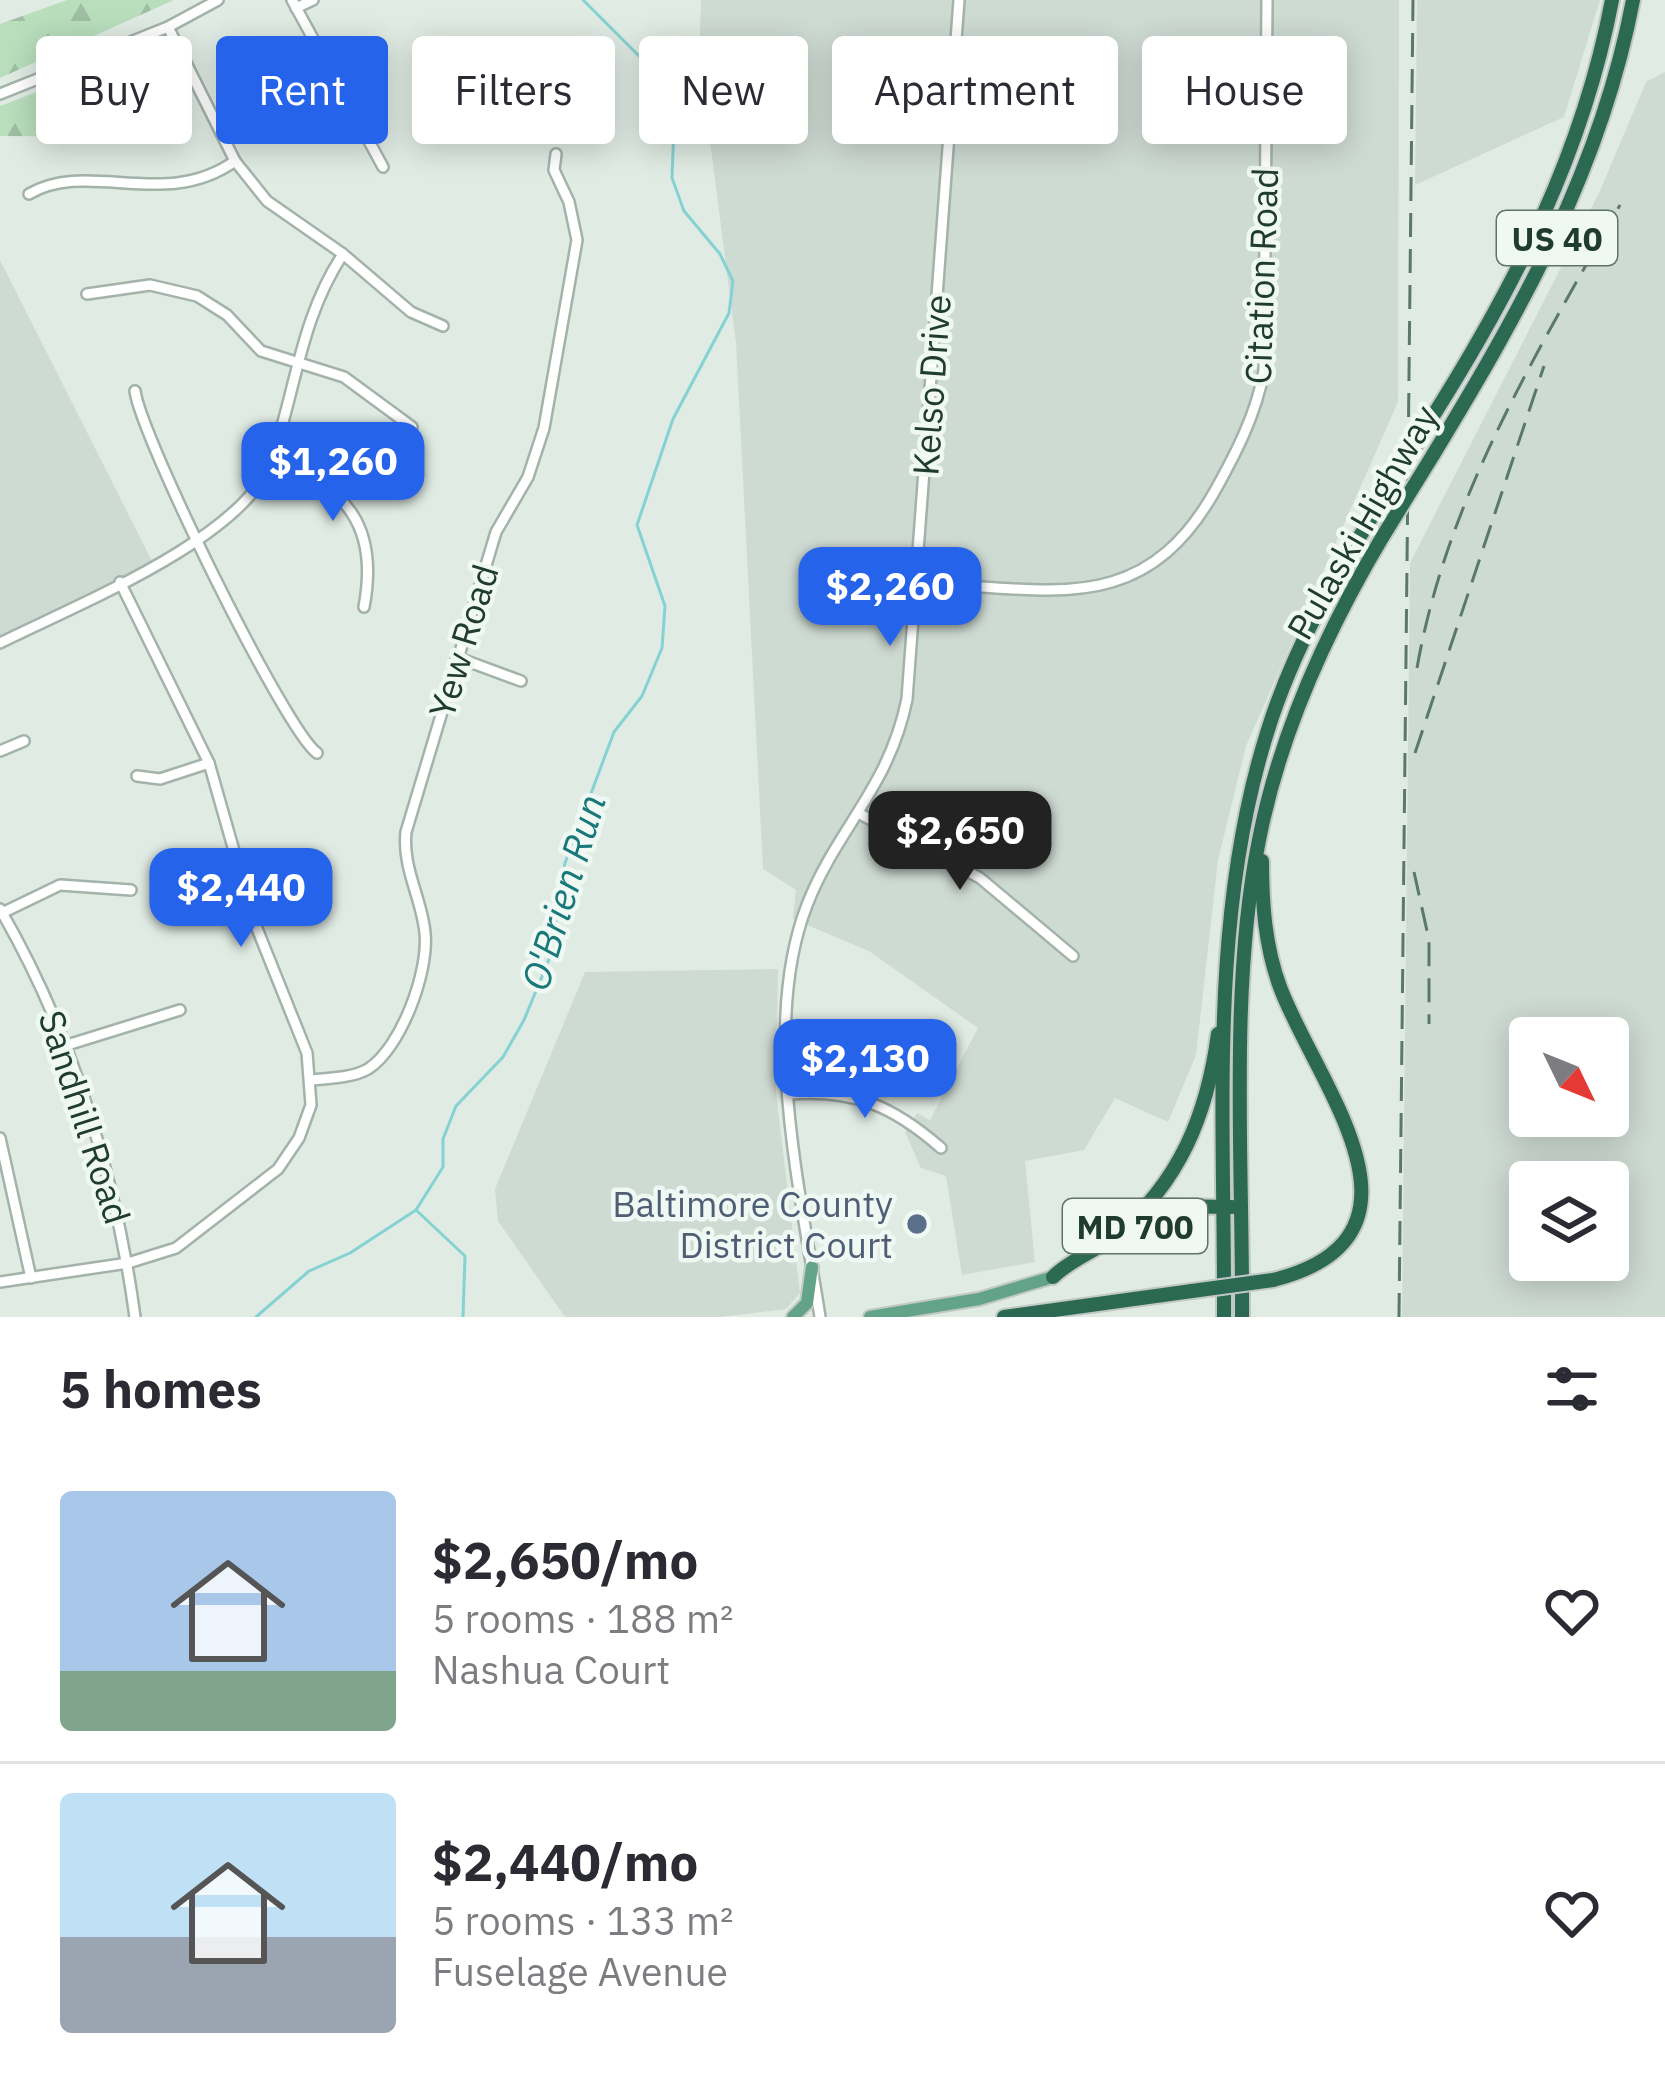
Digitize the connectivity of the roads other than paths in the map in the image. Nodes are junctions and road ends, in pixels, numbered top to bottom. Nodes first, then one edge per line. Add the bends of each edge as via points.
1 (218, 0) edge
2 (313, 0) edge
3 (959, 0) edge
4 (1267, 0) edge
5 (1612, 0) edge
6 (1634, 0) edge
7 (294, 4) edge
8 (168, 27) junction
9 (0, 94) edge
10 (556, 154) dead end
11 (236, 161) junction
12 (382, 167) dead end
13 (29, 194) dead end
14 (343, 254) junction
15 (87, 294) dead end
16 (443, 326) dead end
17 (296, 362) junction
18 (135, 392) dead end
19 (412, 427) dead end
20 (271, 463) junction
21 (199, 540) junction
22 (120, 582) junction
23 (916, 583) junction
24 (364, 607) dead end
25 (0, 643) edge
26 (456, 657) junction
27 (521, 681) dead end
28 (24, 741) dead end
29 (0, 752) edge
30 (317, 753) dead end
31 (208, 763) junction
32 (137, 776) dead end
33 (1246, 809) junction
34 (862, 814) junction
35 (1264, 817) junction
36 (131, 890) dead end
37 (1, 912) edge
38 (1073, 956) dead end
39 (1226, 981) junction
40 (180, 1010) dead end
41 (64, 1046) junction
42 (313, 1080) junction
43 (789, 1094) junction
44 (0, 1138) edge
45 (941, 1148) dead end
46 (1225, 1206) junction
47 (1243, 1208) junction
48 (128, 1264) junction
49 (812, 1268) junction
50 (1053, 1277) junction
51 (31, 1278) junction
52 (0, 1282) edge
53 (135, 1317) edge
54 (793, 1317) edge
55 (820, 1317) edge
56 (870, 1317) edge
57 (1004, 1317) edge
58 (1224, 1317) edge
59 (1242, 1317) edge

1 - 8 street
2 - 7 street
3 - 23 street, Kelso Drive
4 - 23 street, Citation Road via 1264,370 1251,421 1208,503 1170,553 1123,581 1069,588
5 - 33 highway, Pulaski Highway / US 40, bridge via 1547,212 1296,657
6 - 35 highway, Pulaski Highway / US 40, bridge via 1570,211 1315,665
7 - 12 street
8 - 9 street
8 - 11 street
10 - 26 street, Yew Road via 577,240 544,428 528,477 496,532
11 - 13 street via 188,184 60,185
11 - 14 street via 267,201
14 - 16 street via 411,312
14 - 17 street via 312,306
15 - 17 street via 122,286 187,292 220,309 261,350
17 - 19 street via 354,382
17 - 20 street
18 - 21 street via 144,430
20 - 21 street via 246,505
20 - 24 street via 325,484 355,516 366,547
21 - 22 street
21 - 30 street via 293,725
22 - 25 street
22 - 31 street
23 - 34 street, Kelso Drive via 903,722
26 - 27 street
26 - 42 street, Yew Road via 404,843 426,940 418,980 383,1056 358,1073
28 - 29 street
31 - 32 street via 160,778
31 - 42 street via 254,921
33 - 35 highway
33 - 39 highway, Pulaski Highway / US 40
34 - 38 street via 980,878
34 - 43 street, Kelso Drive via 823,872 798,935 787,1003
35 - 47 highway, Pulaski Highway / US 40 via 1246,944
35 - 57 highway, MD 700, bridge via 1263,908 1272,962 1356,1144 1363,1173 1356,1216 1310,1270
36 - 37 street via 60,885
37 - 41 street, Sandhill Road
39 - 46 highway, Pulaski Highway / US 40
39 - 50 highway via 1207,1100 1180,1161 1137,1216
40 - 41 street
41 - 48 street, Sandhill Road
42 - 48 street via 307,1122 278,1169 186,1242
43 - 45 street via 866,1097
43 - 49 street, Kelso Drive
44 - 51 street
46 - 47 highway
46 - 50 highway, MD 700 via 1162,1206
46 - 58 highway, Pulaski Highway / US 40
47 - 59 highway, Pulaski Highway / US 40
48 - 51 street
48 - 53 street, Sandhill Road
49 - 54 main road via 808,1303
49 - 55 street, Kelso Drive
50 - 56 main road, MD 700 via 979,1300
51 - 52 street

